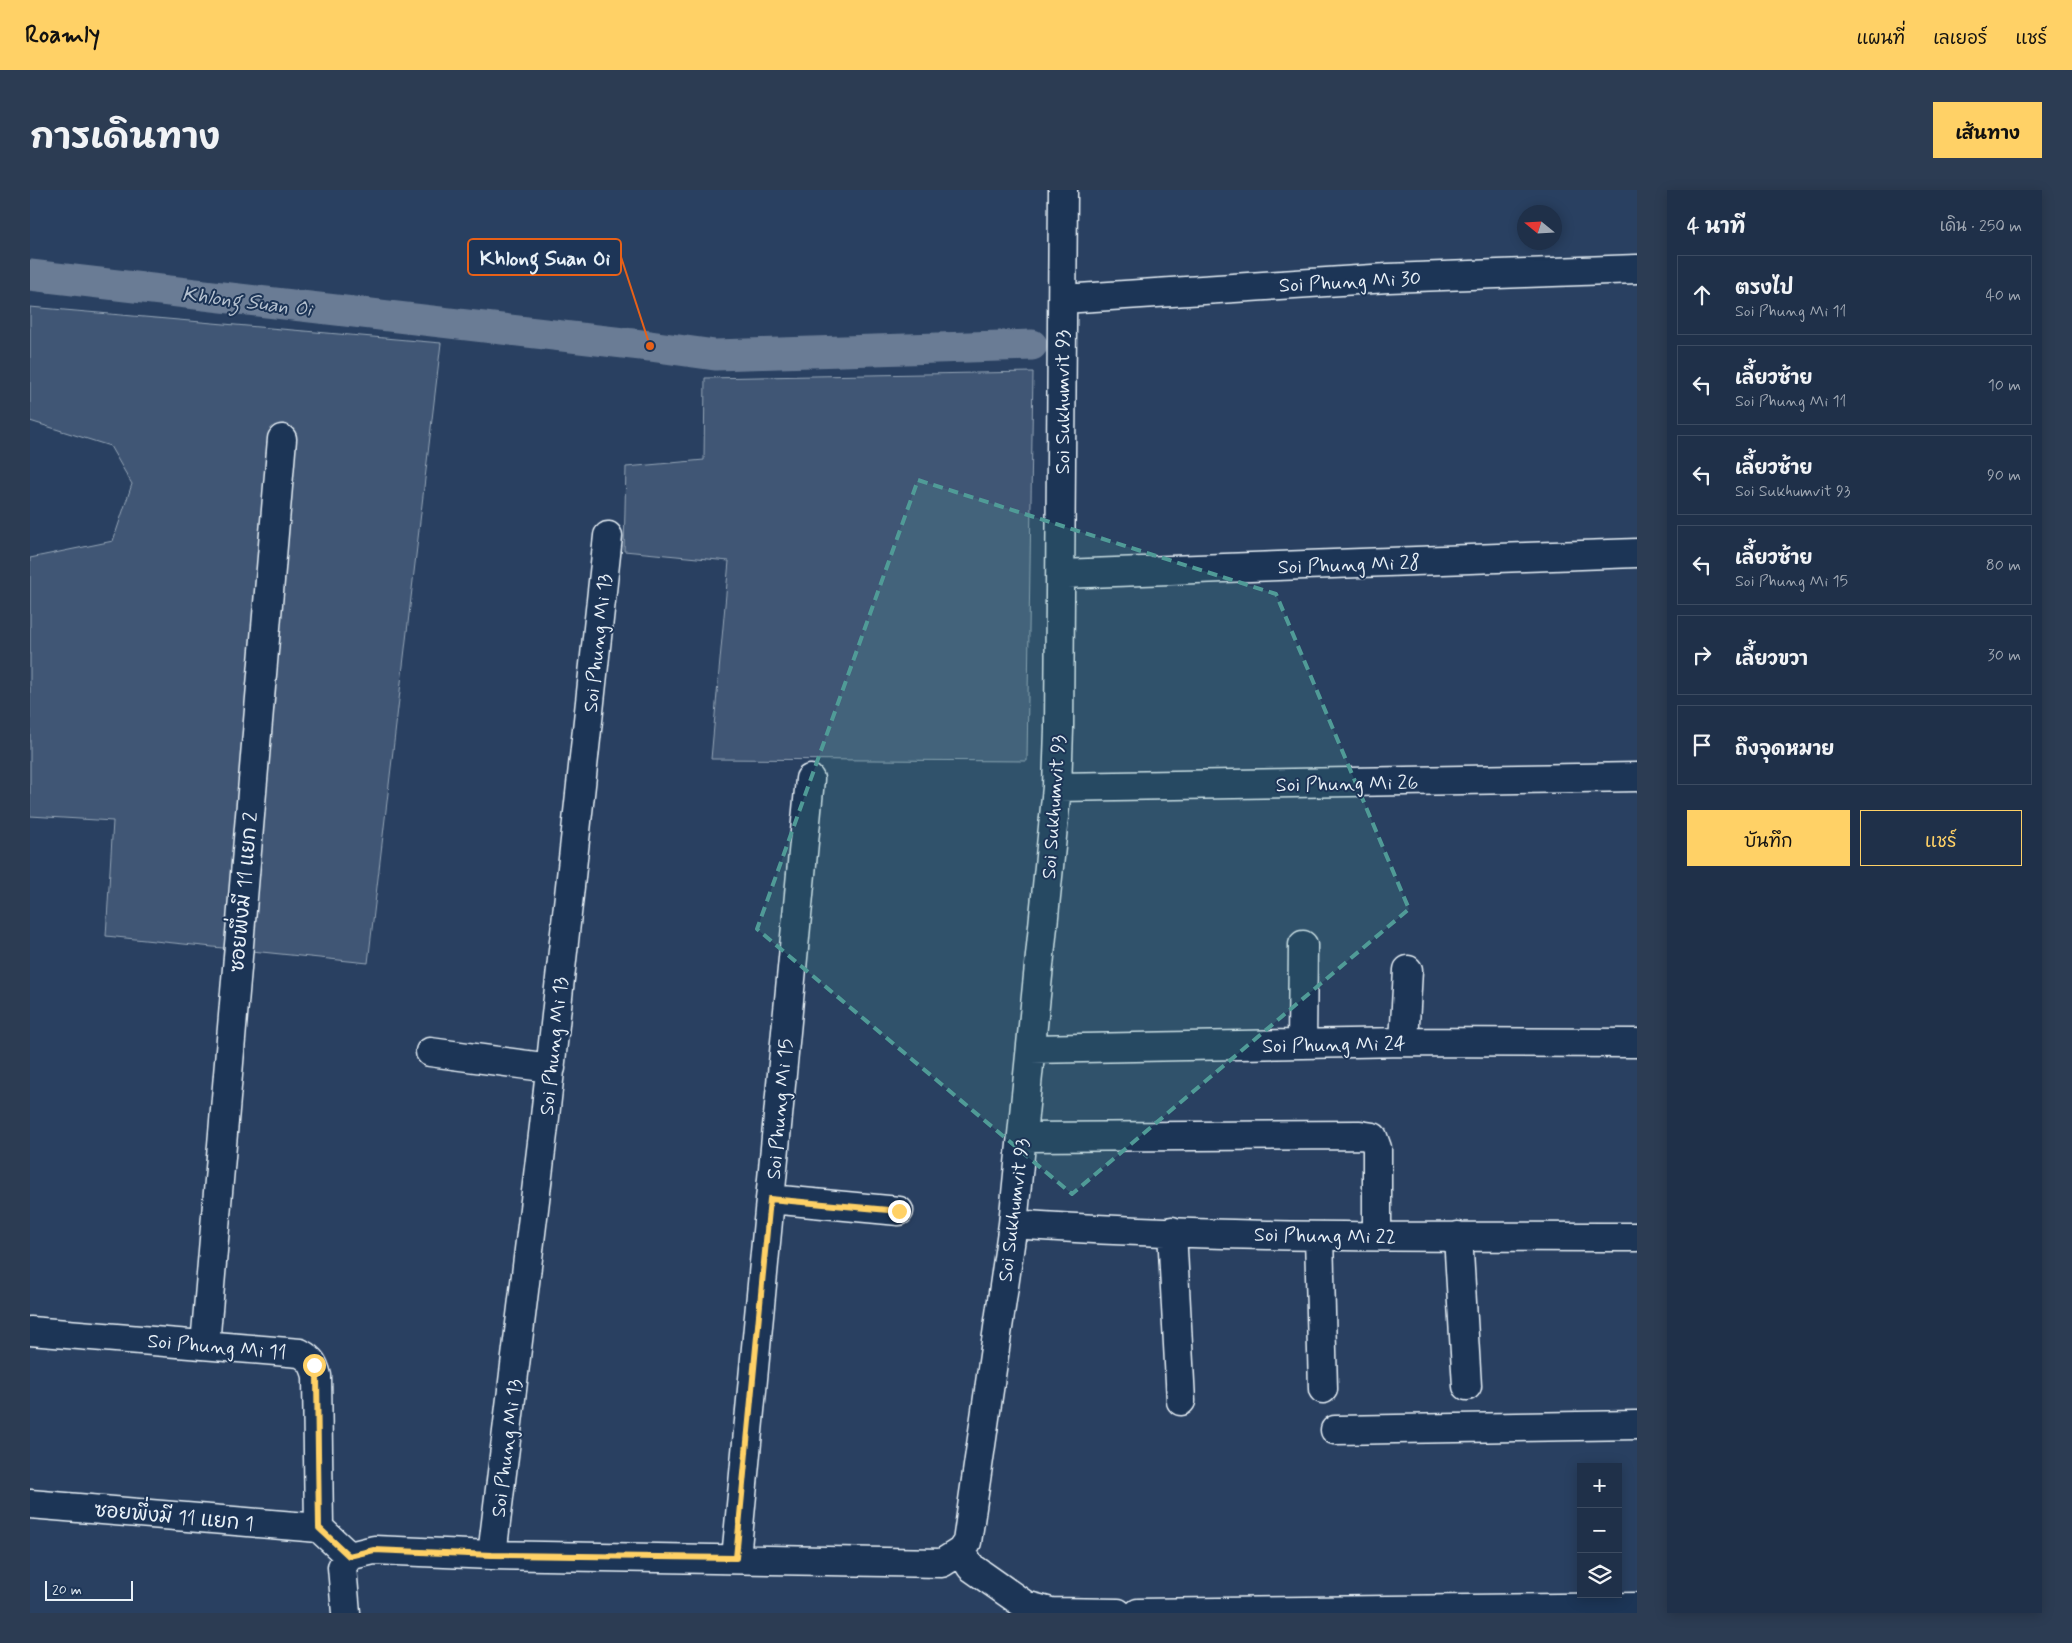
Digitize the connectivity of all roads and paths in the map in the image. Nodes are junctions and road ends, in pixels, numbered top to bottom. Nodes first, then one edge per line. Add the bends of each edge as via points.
1 (1063, 190) edge
2 (1637, 269) edge
3 (1063, 299) junction
4 (282, 439) dead end
5 (608, 536) dead end
6 (1637, 553) edge
7 (1061, 574) junction
8 (1637, 777) edge
9 (810, 779) dead end
10 (1057, 787) junction
11 (1303, 946) dead end
12 (1408, 970) dead end
13 (1404, 1042) junction
14 (1637, 1043) edge
15 (1302, 1044) junction
16 (1031, 1049) junction
17 (430, 1052) dead end
18 (551, 1068) junction
19 (1022, 1137) junction
20 (770, 1199) junction
21 (899, 1211) dead end
22 (1013, 1224) junction
23 (1172, 1231) junction
24 (1319, 1236) junction
25 (1377, 1236) junction
26 (1458, 1236) junction
27 (1637, 1236) edge
28 (30, 1331) edge
29 (205, 1346) junction
30 (1467, 1386) dead end
31 (1323, 1389) dead end
32 (1181, 1402) dead end
33 (1637, 1425) edge
34 (1335, 1430) dead end
35 (30, 1504) edge
36 (319, 1528) junction
37 (961, 1551) junction
38 (492, 1555) junction
39 (349, 1556) junction
40 (736, 1558) junction
41 (1637, 1607) edge
42 (1488, 1611) edge
43 (346, 1613) edge
44 (1118, 1613) edge
45 (1138, 1613) edge

1 - 3 street, Soi Sukhumvit 93
2 - 3 street, Soi Phung Mi 30 via 1388,278
3 - 7 street, Soi Sukhumvit 93
4 - 29 street, ซอยพึ่งมี 11 แยก 2
5 - 18 street, Soi Phung Mi 13
6 - 7 street, Soi Phung Mi 28
7 - 10 street, Soi Sukhumvit 93
8 - 10 street, Soi Phung Mi 26
9 - 20 street, Soi Phung Mi 15
10 - 16 street, Soi Sukhumvit 93
11 - 15 street
12 - 13 street
13 - 14 street, Soi Phung Mi 24
13 - 15 street, Soi Phung Mi 24
15 - 16 street, Soi Phung Mi 24
16 - 19 street, Soi Sukhumvit 93
17 - 18 street
18 - 38 street, Soi Phung Mi 13
19 - 22 street, Soi Sukhumvit 93
19 - 25 street via 1373,1137 1377,1148
20 - 21 street
20 - 40 street, Soi Phung Mi 15
22 - 23 street, Soi Phung Mi 22
22 - 37 street, Soi Sukhumvit 93 via 968,1542
23 - 24 street, Soi Phung Mi 22
23 - 32 street
24 - 25 street, Soi Phung Mi 22
24 - 31 street
25 - 26 street, Soi Phung Mi 22
26 - 27 street, Soi Phung Mi 22
26 - 30 street
28 - 29 street, Soi Phung Mi 11
29 - 36 street, Soi Phung Mi 11 via 300,1353 310,1358 317,1376
33 - 34 street
35 - 36 street, ซอยพึ่งมี 11 แยก 1
36 - 39 street
37 - 40 street via 942,1563
37 - 44 street via 971,1567 1025,1605 1051,1612
38 - 39 street via 374,1550
38 - 40 street
39 - 43 street via 342,1567
41 - 42 street
42 - 45 street

